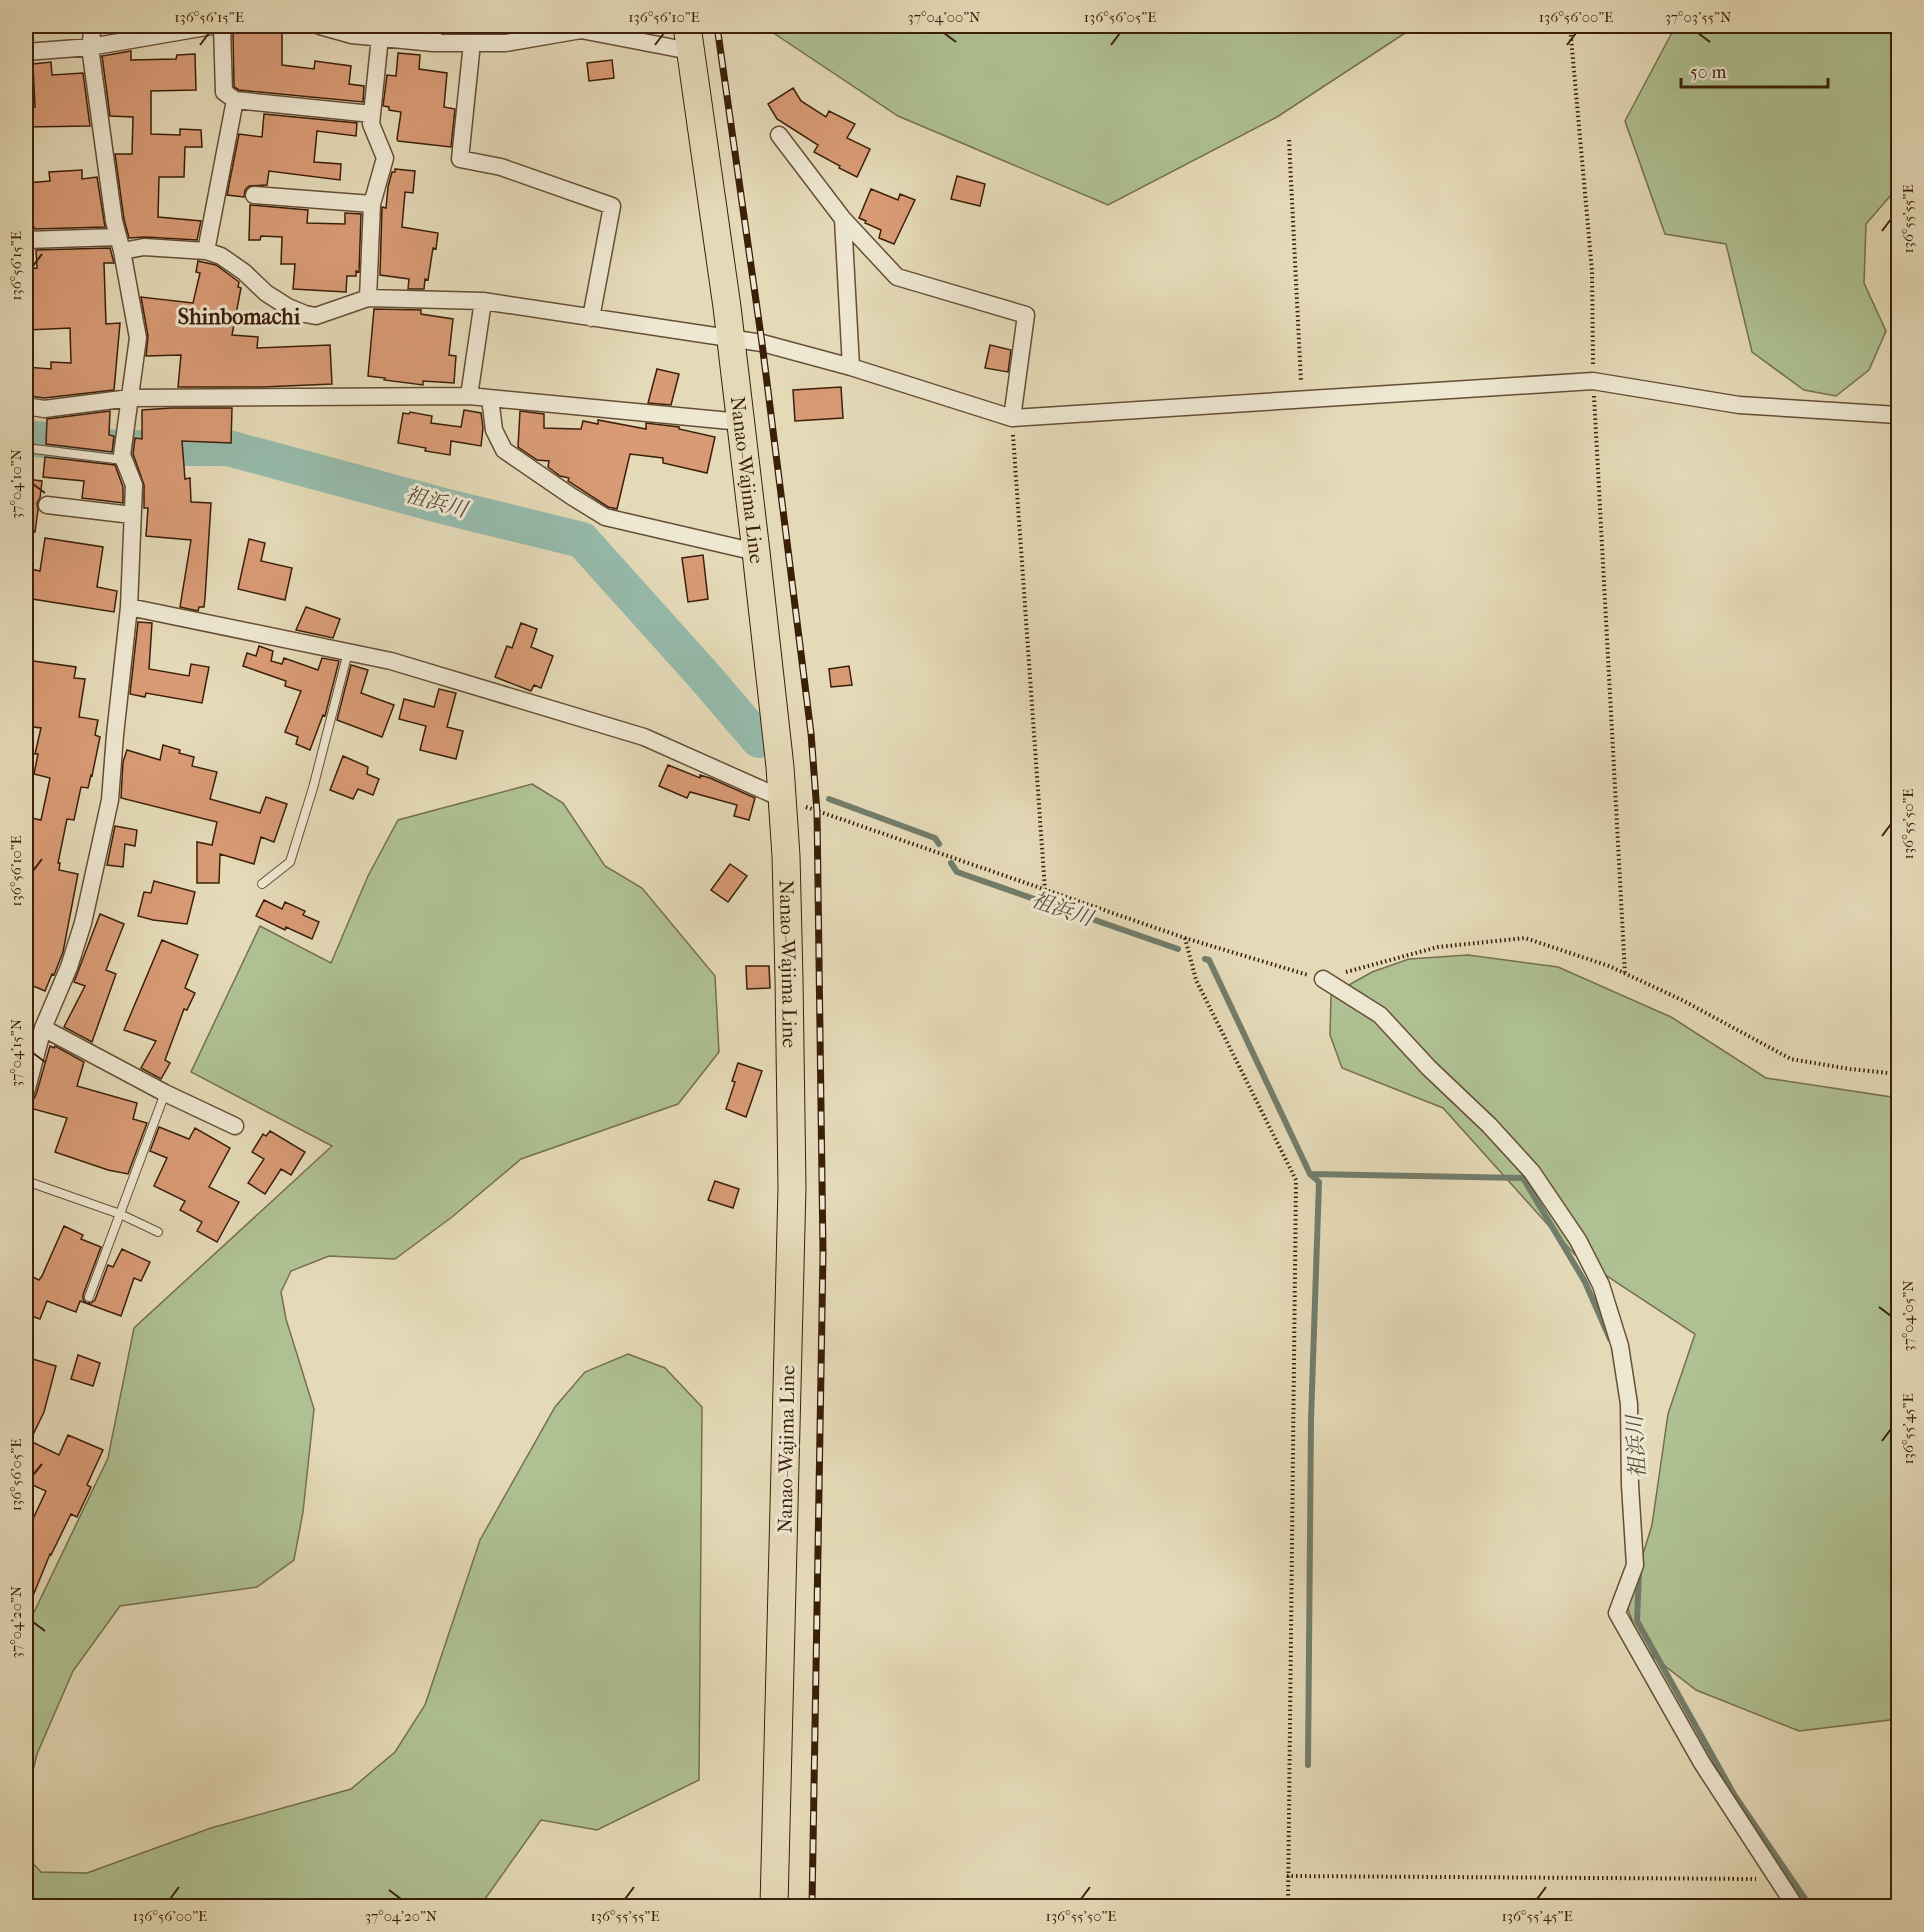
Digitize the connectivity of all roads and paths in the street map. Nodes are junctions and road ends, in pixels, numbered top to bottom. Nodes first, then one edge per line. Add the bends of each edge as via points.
1 (93, 26) edge
2 (212, 26) edge
3 (222, 26) edge
4 (320, 26) edge
5 (433, 26) edge
6 (1570, 26) edge
7 (380, 37) junction
8 (688, 38) edge
9 (433, 43) junction
10 (472, 43) junction
11 (90, 47) junction
12 (26, 52) edge
13 (235, 100) junction
14 (372, 114) junction
15 (779, 135) dead end
16 (1289, 140) dead end
17 (254, 195) dead end
18 (372, 204) junction
19 (843, 219) junction
20 (26, 240) edge
21 (120, 244) junction
22 (206, 251) junction
23 (368, 298) junction
24 (483, 301) junction
25 (591, 318) junction
26 (731, 339) junction
27 (851, 367) junction
28 (1593, 381) junction
29 (469, 396) junction
30 (130, 398) junction
31 (490, 398) junction
32 (1302, 400) junction
33 (26, 406) edge
34 (1899, 415) edge
35 (1012, 418) junction
36 (741, 422) junction
37 (26, 448) edge
38 (124, 452) junction
39 (47, 505) dead end
40 (132, 515) junction
41 (756, 552) junction
42 (129, 607) junction
43 (348, 652) junction
44 (781, 798) junction
45 (262, 884) dead end
46 (1044, 890) junction
47 (1185, 938) junction
48 (1625, 974) junction
49 (1323, 980) junction
50 (43, 1028) junction
51 (1899, 1074) edge
52 (26, 1092) edge
53 (165, 1093) junction
54 (235, 1126) dead end
55 (26, 1181) edge
56 (120, 1214) junction
57 (158, 1232) dead end
58 (89, 1297) dead end
59 (1287, 1876) junction
60 (1777, 1879) junction
61 (774, 1906) edge
62 (1288, 1906) edge
63 (1795, 1906) edge

1 - 11 street
2 - 11 street
3 - 13 street via 224,92
4 - 7 street via 352,35
5 - 9 street
6 - 28 path via 1592,271
7 - 9 street
7 - 14 street
8 - 10 street via 581,30 506,43
8 - 26 main road, Nanao-Wajima Line
9 - 10 street
10 - 25 street via 460,159 501,167 612,206
11 - 12 street
11 - 21 street
13 - 14 street
13 - 22 street
14 - 18 street via 371,124 385,158
15 - 19 street
16 - 32 path
17 - 18 street
18 - 23 street
19 - 27 street
19 - 35 street via 897,276 1026,315
20 - 21 street
21 - 22 street
21 - 30 street via 138,338
22 - 23 street via 221,256 266,293 305,314 316,316
23 - 24 street
24 - 25 street
24 - 29 street
25 - 26 street
26 - 27 street via 762,343
26 - 36 main road, Nanao-Wajima Line
27 - 35 street
28 - 32 street
28 - 34 street via 1739,405
28 - 48 path
29 - 30 street
29 - 31 street
30 - 33 street via 44,409
30 - 38 street
31 - 36 street
31 - 41 street via 494,430 504,450 605,517
32 - 35 street
35 - 46 path
36 - 41 main road, Nanao-Wajima Line
37 - 38 lane
38 - 40 street via 134,485
39 - 40 street
40 - 42 street
41 - 44 main road, Nanao-Wajima Line
42 - 43 street
42 - 50 street via 110,800 83,923
43 - 44 street via 391,661 644,737
43 - 45 lane via 290,862
44 - 46 path
44 - 61 main road, Nanao-Wajima Line via 786,856 792,1187
46 - 47 path
47 - 49 path
47 - 59 path via 1196,980 1296,1180
48 - 49 path via 1526,938 1438,946
48 - 51 path via 1791,1059
49 - 60 street via 1380,1015 1532,1172 1578,1240 1601,1285 1620,1346 1629,1404 1635,1565 1617,1613 1702,1762
50 - 52 street
50 - 53 street
53 - 54 street
53 - 56 lane
55 - 56 lane
56 - 57 lane
56 - 58 lane
59 - 60 path
59 - 62 path
60 - 63 street

